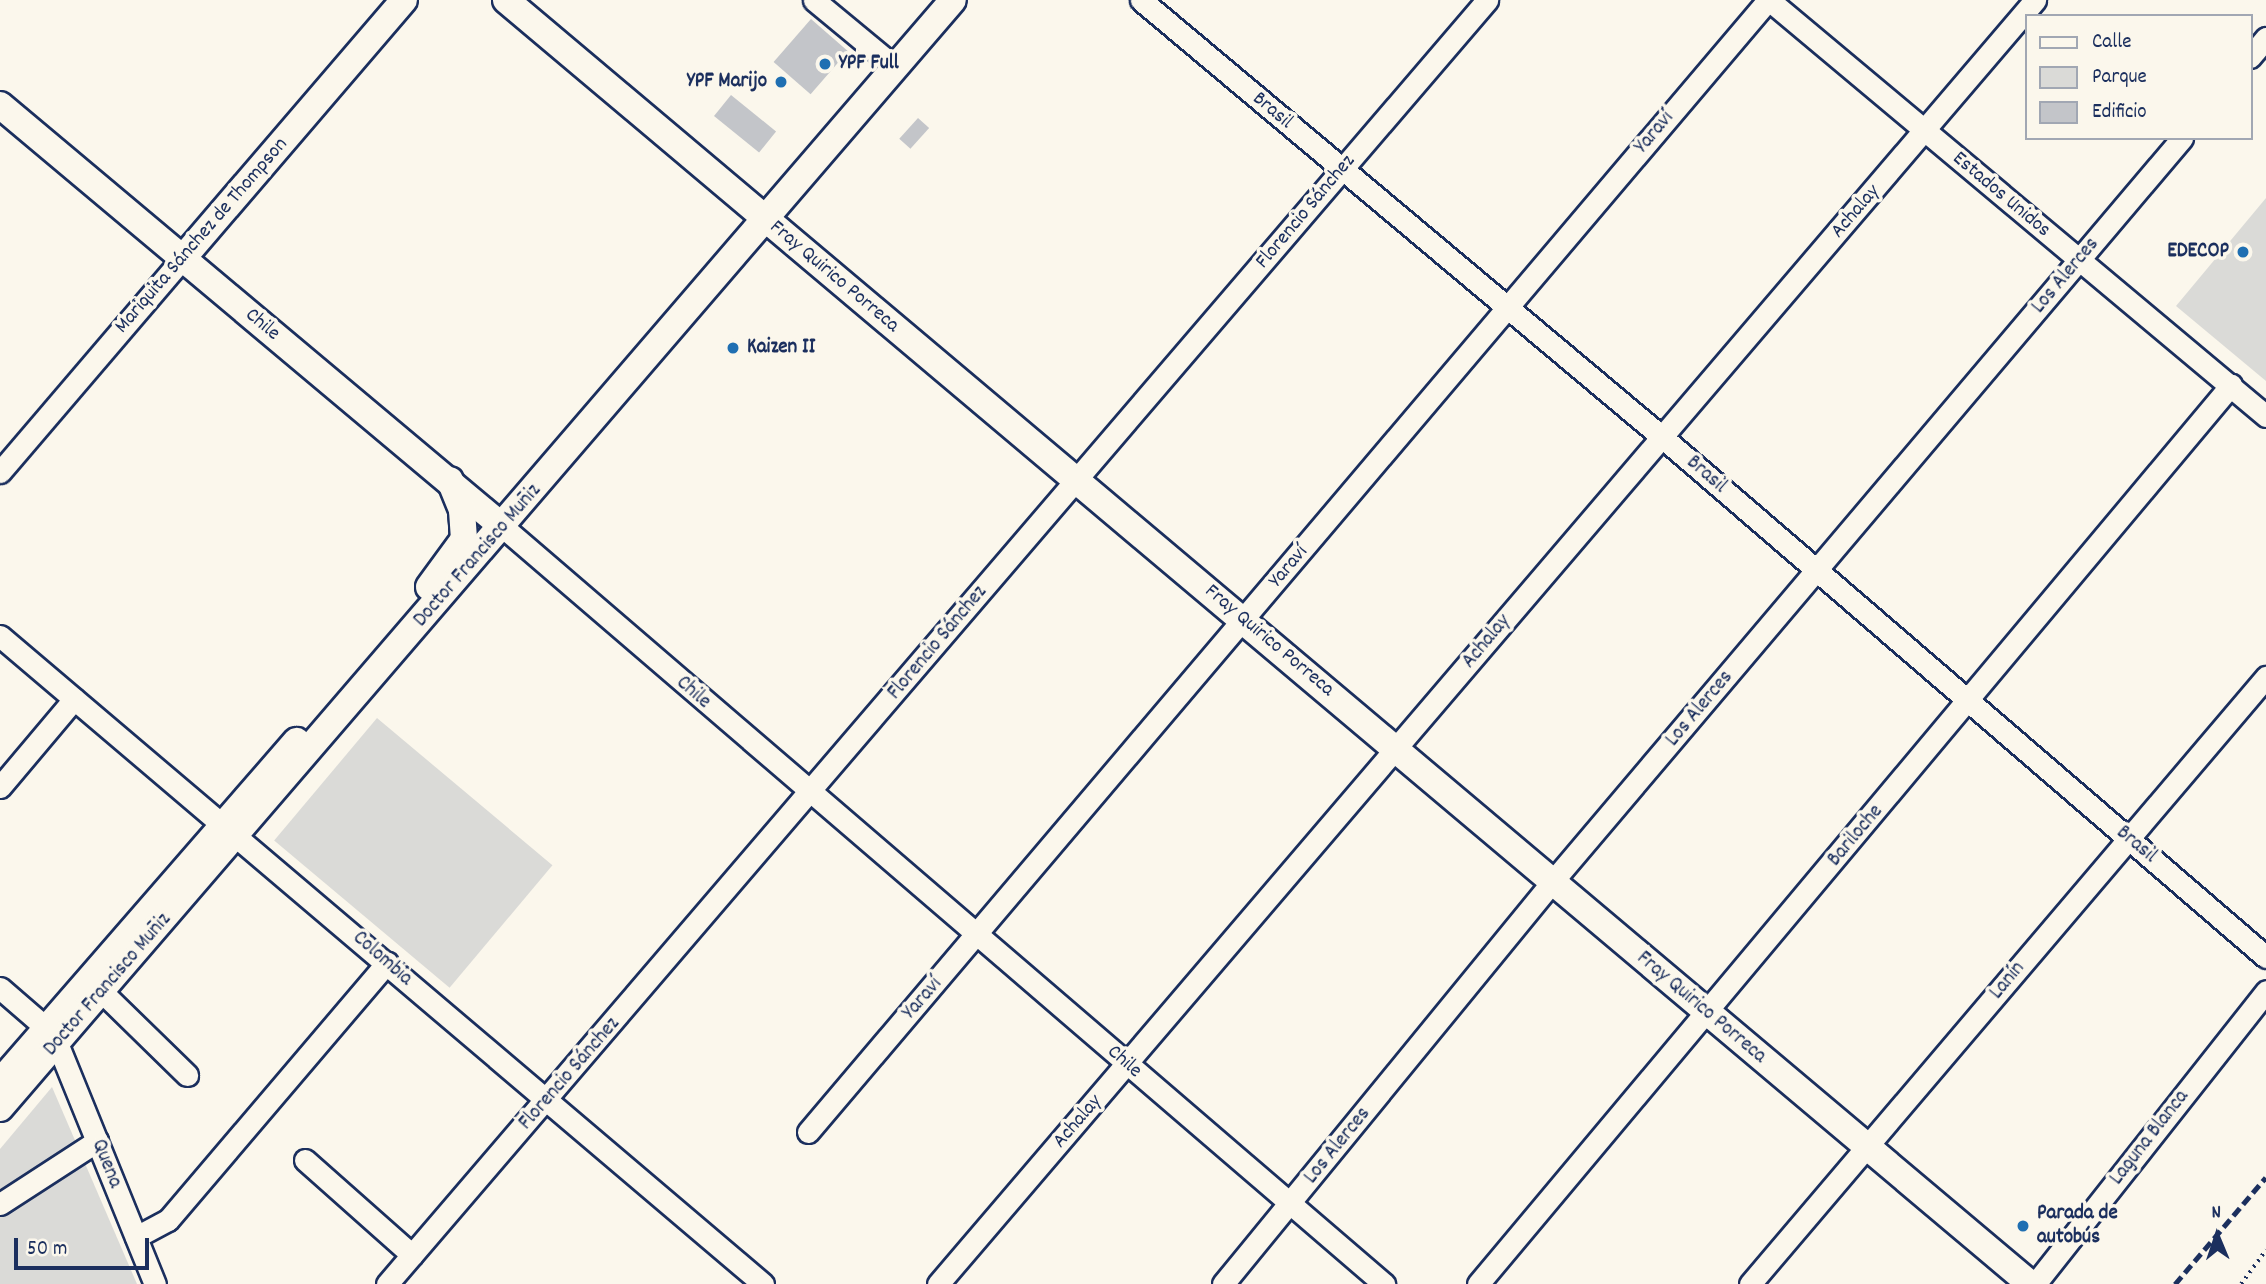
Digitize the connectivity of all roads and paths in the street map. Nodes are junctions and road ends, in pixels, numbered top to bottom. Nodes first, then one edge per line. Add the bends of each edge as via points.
1 (404, 0) edge
2 (506, 0) edge
3 (814, 0) edge
4 (953, 0) edge
5 (1141, 0) edge
6 (1487, 0) edge
7 (1768, 0) edge
8 (2035, 0) edge
9 (2266, 38) edge
10 (2252, 55) edge
11 (895, 67) junction
12 (0, 105) edge
13 (1925, 132) junction
14 (2180, 140) edge
15 (1342, 170) junction
16 (767, 220) junction
17 (182, 259) junction
18 (2080, 260) junction
19 (1506, 310) junction
20 (2231, 385) junction
21 (2266, 416) edge
22 (1662, 437) junction
23 (0, 472) edge
24 (450, 480) junction
25 (1077, 480) junction
26 (503, 527) junction
27 (1818, 571) junction
28 (1243, 621) junction
29 (0, 636) edge
30 (2266, 677) edge
31 (74, 699) junction
32 (1967, 702) junction
33 (1397, 748) junction
34 (0, 787) edge
35 (810, 794) junction
36 (232, 829) junction
37 (2128, 839) junction
38 (1552, 882) junction
39 (977, 936) junction
40 (2266, 957) edge
41 (387, 963) junction
42 (0, 988) edge
43 (2266, 991) edge
44 (102, 992) junction
45 (1708, 1013) junction
46 (51, 1035) junction
47 (1128, 1065) junction
48 (187, 1074) dead end
49 (0, 1082) edge
50 (548, 1101) junction
51 (0, 1108) edge
52 (808, 1132) dead end
53 (97, 1141) junction
54 (1866, 1148) junction
55 (304, 1160) dead end
56 (0, 1205) edge
57 (1291, 1205) junction
58 (136, 1237) junction
59 (2266, 1250) edge
60 (412, 1255) junction
61 (155, 1284) edge
62 (387, 1284) edge
63 (763, 1284) edge
64 (938, 1284) edge
65 (1223, 1284) edge
66 (1384, 1284) edge
67 (1478, 1284) edge
68 (1750, 1284) edge
69 (2030, 1284) edge
70 (2035, 1284) edge
71 (2241, 1284) edge

1 - 17 main road, Mariquita Sánchez de Thompson
2 - 16 main road, Fray Quirico Porreca
3 - 11 street
4 - 11 main road, Doctor Francisco Muñiz
5 - 15 street, Brasil
6 - 15 street, Florencio Sánchez
7 - 13 street, Estados Unidos
7 - 19 street, Yaraví
8 - 13 street, Achalay
9 - 10 street
11 - 16 main road, Doctor Francisco Muñiz
12 - 17 main road, Chile
13 - 18 street, Estados Unidos
13 - 22 street, Achalay
14 - 18 street, Los Alerces
15 - 19 street, Brasil
15 - 25 street, Florencio Sánchez
16 - 25 main road, Fray Quirico Porreca
16 - 26 main road, Doctor Francisco Muñiz
17 - 23 street, Mariquita Sánchez de Thompson
17 - 24 main road, Chile
18 - 20 street, Estados Unidos
18 - 27 street, Los Alerces
19 - 22 street, Brasil
19 - 28 street, Yaraví
20 - 21 street, Estados Unidos
20 - 32 street, Bariloche
22 - 27 street, Brasil
22 - 33 street, Achalay
24 - 26 main road, Chile
24 - 36 main road, Doctor Francisco Muñiz via 462,510 464,539 448,565
25 - 28 main road, Fray Quirico Porreca
25 - 35 street, Florencio Sánchez
26 - 35 street, Chile
26 - 36 main road, Doctor Francisco Muñiz
27 - 32 street, Brasil
27 - 38 street, Los Alerces
28 - 33 main road, Fray Quirico Porreca
28 - 39 street, Yaraví
29 - 31 street, Colombia
30 - 37 street, Lanín
31 - 34 street
31 - 36 street, Colombia
32 - 37 street, Brasil
32 - 45 street, Bariloche
33 - 38 main road, Fray Quirico Porreca
33 - 47 street, Achalay
35 - 39 street, Chile
35 - 50 street, Florencio Sánchez
36 - 41 street, Colombia
36 - 44 main road, Doctor Francisco Muñiz
36 - 46 main road, Doctor Francisco Muñiz
37 - 40 street, Brasil
37 - 54 street, Lanín
38 - 45 main road, Fray Quirico Porreca
38 - 57 street, Los Alerces
39 - 47 street, Chile
39 - 52 street, Yaraví
41 - 50 street, Colombia
41 - 58 street via 168,1220
42 - 46 street
43 - 70 street, Laguna Blanca
44 - 46 main road, Doctor Francisco Muñiz
44 - 48 street
45 - 54 main road, Fray Quirico Porreca
45 - 67 street, Bariloche
46 - 49 main road, Doctor Francisco Muñiz
46 - 51 main road, Doctor Francisco Muñiz
46 - 53 street, Quena
47 - 57 street, Chile
47 - 64 street, Achalay
50 - 60 street, Florencio Sánchez
50 - 63 street, Colombia
53 - 56 street
53 - 58 street, Quena
54 - 68 street, Lanín
54 - 69 main road, Fray Quirico Porreca
55 - 60 street
57 - 65 street, Los Alerces
57 - 66 street, Chile
58 - 61 street, Quena
59 - 71 path
60 - 62 street, Florencio Sánchez

